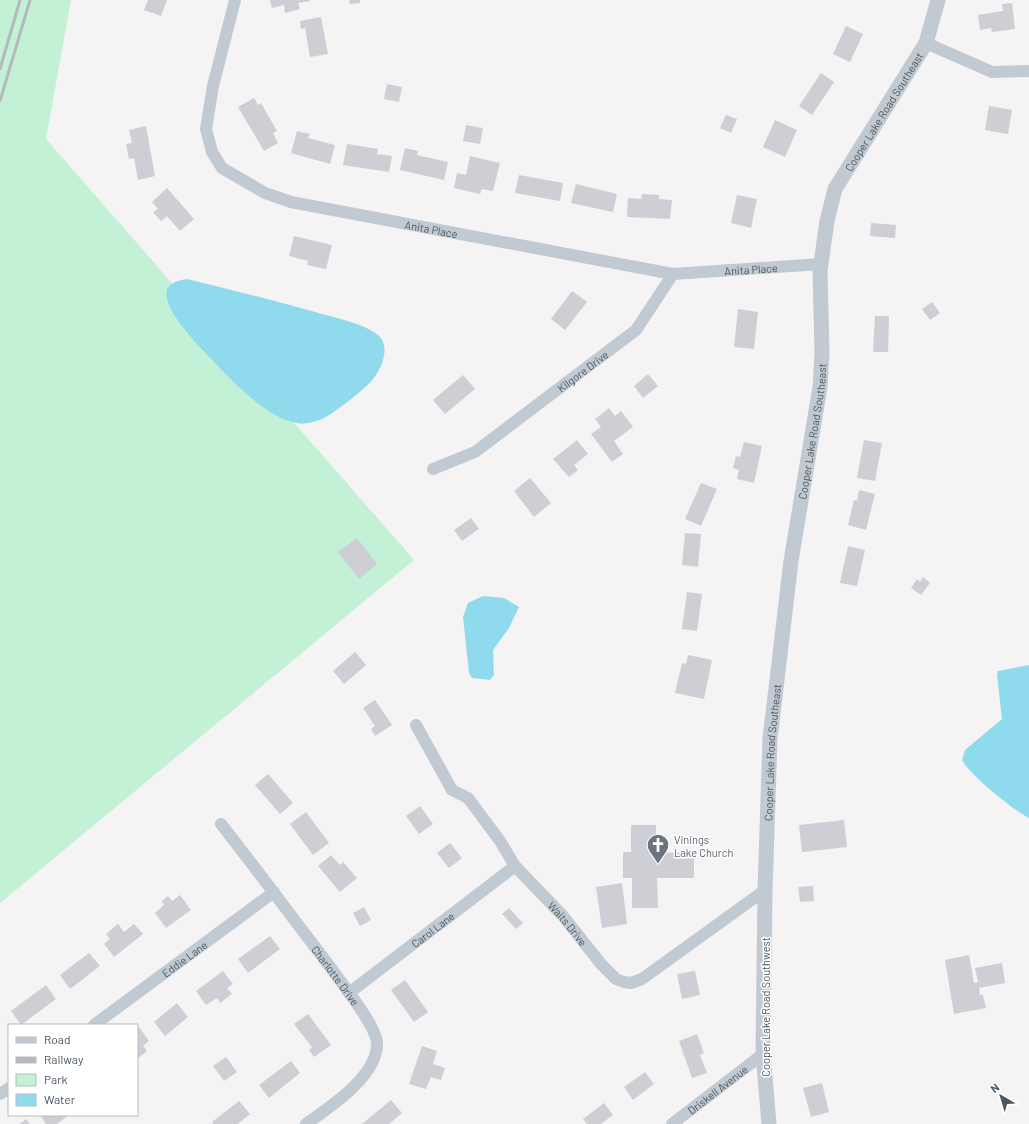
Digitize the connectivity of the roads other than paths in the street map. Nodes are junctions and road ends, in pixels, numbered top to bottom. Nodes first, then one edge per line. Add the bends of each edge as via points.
1 (235, 0) edge
2 (938, 0) edge
3 (926, 43) junction
4 (1029, 71) edge
5 (822, 264) junction
6 (673, 274) junction
7 (433, 469) dead end
8 (416, 725) dead end
9 (221, 824) dead end
10 (515, 866) junction
11 (765, 890) junction
12 (274, 892) junction
13 (349, 993) junction
14 (95, 1024) edge
15 (763, 1054) junction
16 (306, 1124) edge
17 (672, 1124) edge
18 (769, 1124) edge

1 - 6 street, Anita Place via 213,86 206,129 212,152 222,168 265,193 291,202
2 - 3 street, Cooper Lake Road Southeast
3 - 4 street via 992,72
3 - 5 street, Cooper Lake Road Southeast via 835,189 827,221
5 - 6 street, Anita Place
5 - 11 street, Cooper Lake Road Southeast via 820,387 797,524 770,739
6 - 7 street, Kilgore Drive via 636,330 475,452
8 - 10 street, Waits Drive via 452,790 468,798
9 - 12 street, Charlotte Drive
10 - 11 street, Waits Drive via 563,916 609,972 616,979 632,983 651,974
10 - 13 street, Carol Lane
11 - 15 street, Cooper Lake Road Southwest
12 - 13 street, Charlotte Drive
12 - 14 street, Eddie Lane
13 - 16 street, Charlotte Drive via 371,1025 377,1042 373,1060 361,1080
15 - 17 street, Driskell Avenue
15 - 18 street, Cooper Lake Road Southwest

